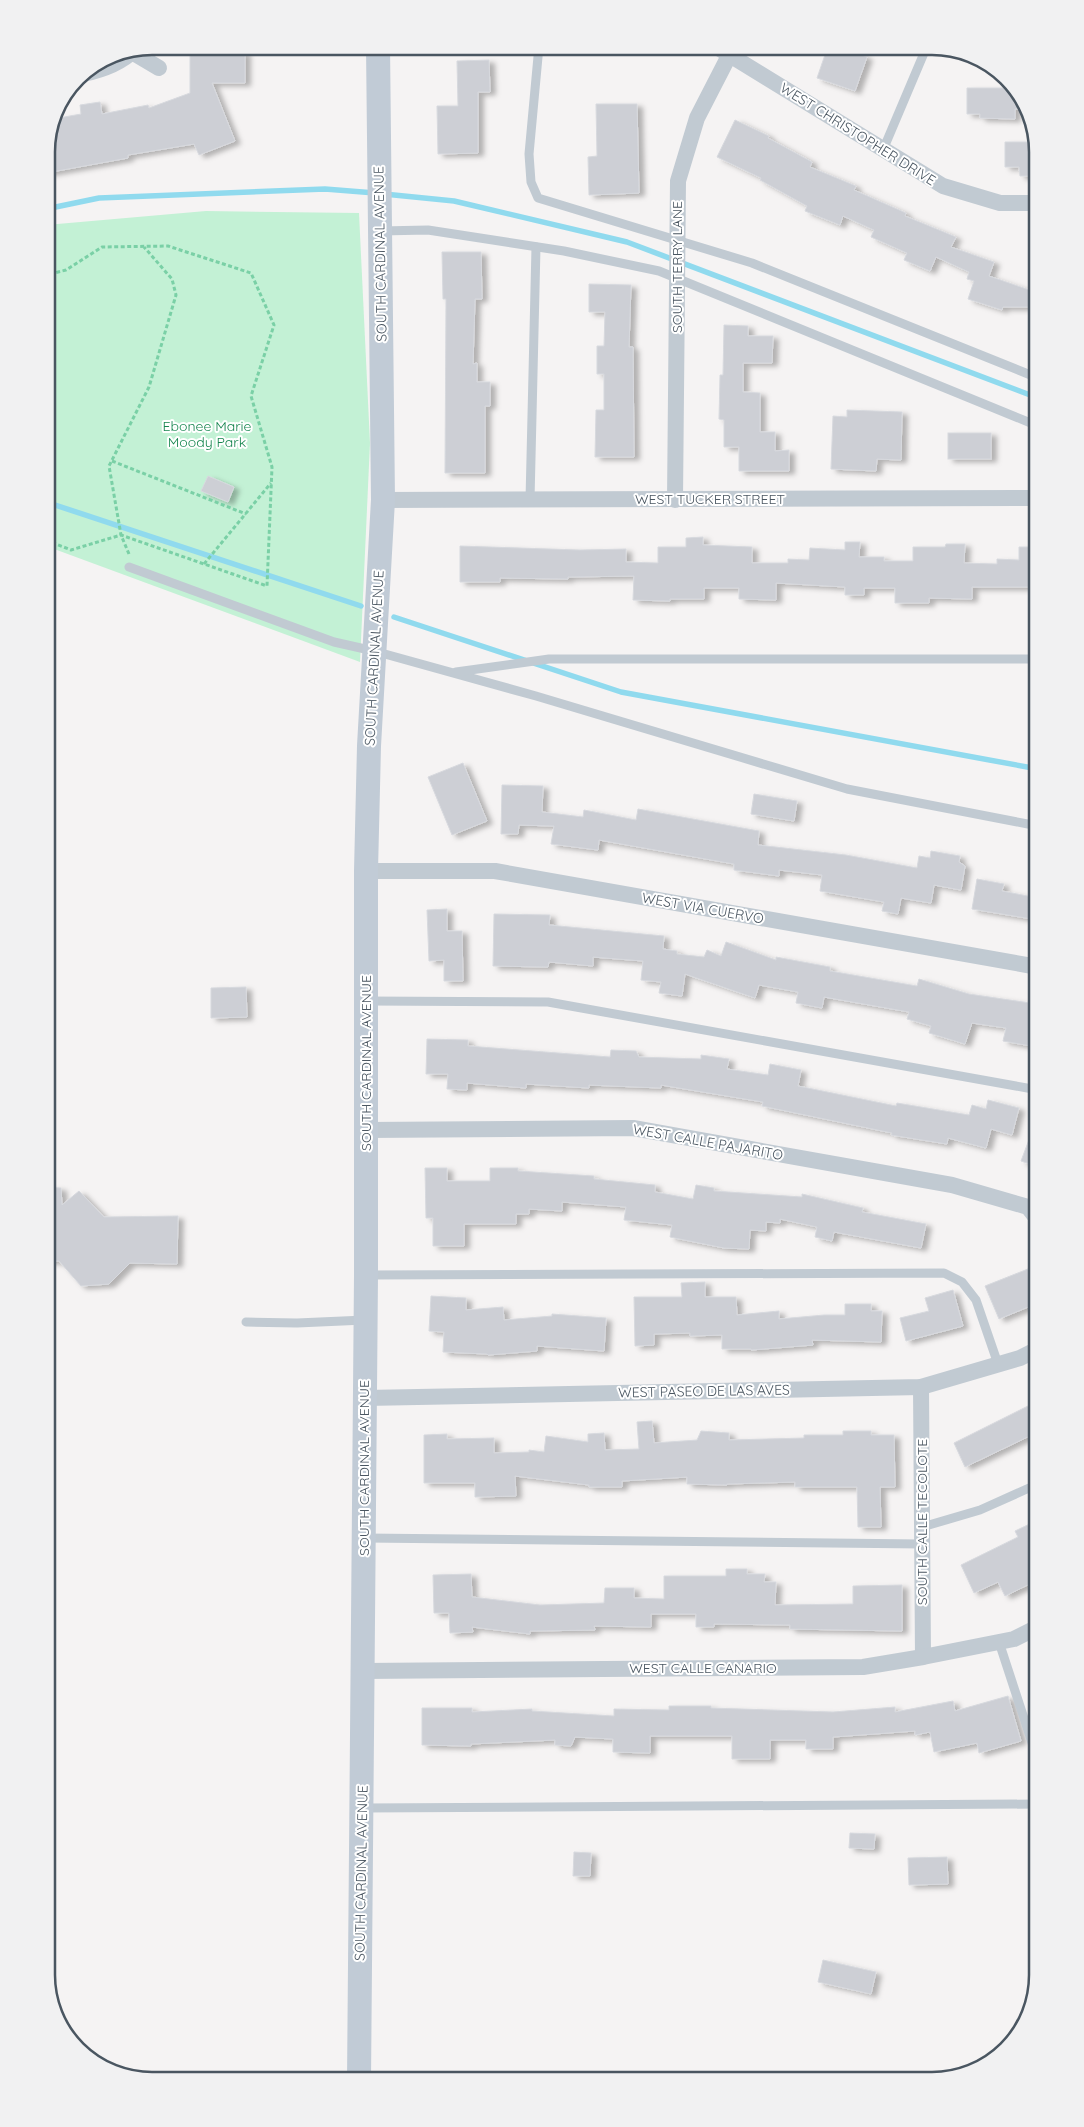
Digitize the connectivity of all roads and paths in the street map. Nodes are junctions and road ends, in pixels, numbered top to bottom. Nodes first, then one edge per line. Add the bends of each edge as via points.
1 (378, 55) edge
2 (538, 55) edge
3 (723, 55) edge
4 (735, 55) edge
5 (923, 55) edge
6 (141, 56) edge
7 (125, 59) edge
8 (159, 68) dead end
9 (98, 71) edge
10 (883, 150) junction
11 (1029, 203) edge
12 (380, 220) junction
13 (677, 241) junction
14 (143, 246) junction
15 (536, 247) junction
16 (55, 273) edge
17 (677, 278) junction
18 (1029, 374) edge
19 (1029, 422) edge
20 (112, 461) junction
21 (272, 483) junction
22 (1029, 498) edge
23 (383, 500) junction
24 (530, 500) junction
25 (675, 500) junction
26 (246, 514) junction
27 (121, 535) junction
28 (55, 544) edge
29 (204, 564) junction
30 (132, 568) joint
31 (374, 650) junction
32 (1029, 659) edge
33 (453, 673) junction
34 (1029, 824) edge
35 (366, 872) junction
36 (1029, 965) edge
37 (365, 1001) junction
38 (1029, 1088) edge
39 (366, 1130) junction
40 (1029, 1208) edge
41 (366, 1275) junction
42 (365, 1320) junction
43 (246, 1322) dead end
44 (1029, 1354) edge
45 (998, 1364) junction
46 (921, 1388) junction
47 (364, 1398) junction
48 (1029, 1488) edge
49 (922, 1527) junction
50 (364, 1538) junction
51 (922, 1544) junction
52 (1029, 1632) edge
53 (999, 1642) junction
54 (923, 1658) junction
55 (363, 1671) junction
56 (1029, 1733) edge
57 (1029, 1804) edge
58 (362, 1808) junction
59 (358, 2072) edge

1 - 12 main road, SOUTH CARDINAL AVENUE
2 - 13 lane via 529,154 531,182 538,198
3 - 13 street, SOUTH TERRY LANE via 697,118 678,181
4 - 10 street, WEST CHRISTOPHER DRIVE
5 - 10 lane
6 - 8 street
7 - 9 street
10 - 11 street, WEST CHRISTOPHER DRIVE via 943,186 1000,203
12 - 15 lane
12 - 23 main road, SOUTH CARDINAL AVENUE
13 - 17 street, SOUTH TERRY LANE
13 - 18 lane via 752,263
14 - 16 path via 102,247 66,270
14 - 20 path via 172,279 176,295 149,387
14 - 21 path via 168,246 251,273 274,325 251,396 272,467
15 - 17 lane via 660,271
15 - 24 lane
17 - 19 lane
17 - 25 street, SOUTH TERRY LANE
20 - 26 path
20 - 27 path via 109,466
21 - 26 path
21 - 29 path via 267,586
22 - 25 street, WEST TUCKER STREET
23 - 24 street, WEST TUCKER STREET
23 - 31 main road, SOUTH CARDINAL AVENUE
24 - 25 street, WEST TUCKER STREET
26 - 29 path
27 - 28 path via 71,550
27 - 29 path
27 - 30 path
30 - 31 lane via 334,642
31 - 33 lane
31 - 35 main road, SOUTH CARDINAL AVENUE
32 - 33 lane via 549,659
33 - 34 lane via 848,789
35 - 36 street, WEST VIA CUERVO via 495,871
35 - 37 main road, SOUTH CARDINAL AVENUE
37 - 38 lane via 548,1002
37 - 39 main road, SOUTH CARDINAL AVENUE
39 - 40 street, WEST CALLE PAJARITO via 633,1128 952,1185
39 - 41 main road, SOUTH CARDINAL AVENUE
41 - 42 main road, SOUTH CARDINAL AVENUE
41 - 45 lane via 944,1273 962,1282 976,1300
42 - 43 lane
42 - 47 main road, SOUTH CARDINAL AVENUE
44 - 45 street, WEST PASEO DE LAS AVES
45 - 46 street, WEST PASEO DE LAS AVES
46 - 47 street, WEST PASEO DE LAS AVES
46 - 49 street, SOUTH CALLE TECOLOTE
47 - 50 main road, SOUTH CARDINAL AVENUE
48 - 49 lane via 980,1510
49 - 51 street, SOUTH CALLE TECOLOTE
50 - 51 lane
50 - 55 main road, SOUTH CARDINAL AVENUE
51 - 54 street, SOUTH CALLE TECOLOTE
52 - 53 street, WEST CALLE CANARIO
53 - 54 street, WEST CALLE CANARIO
53 - 56 lane
54 - 55 street, WEST CALLE CANARIO via 863,1667
55 - 58 main road, SOUTH CARDINAL AVENUE
57 - 58 lane
58 - 59 main road, SOUTH CARDINAL AVENUE

